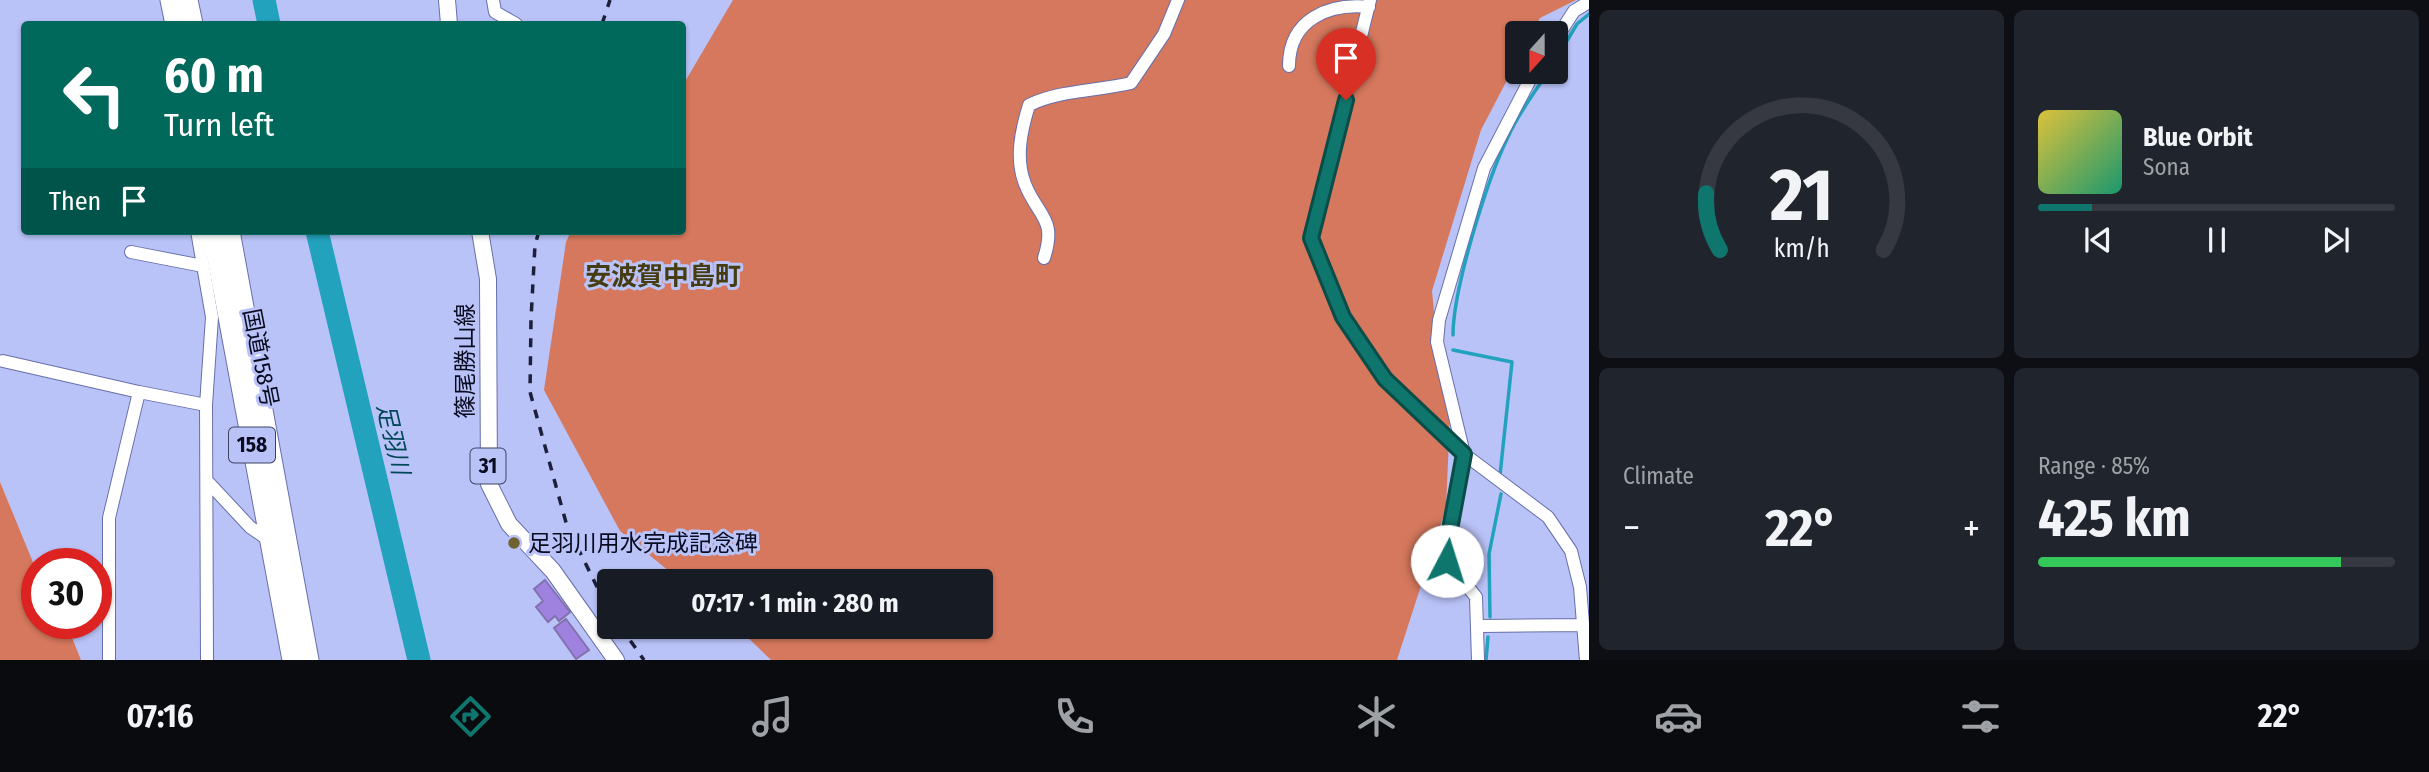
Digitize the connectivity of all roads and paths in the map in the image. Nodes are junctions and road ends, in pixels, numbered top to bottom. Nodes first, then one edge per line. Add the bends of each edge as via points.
1 (170, 0) edge
2 (188, 0) edge
3 (447, 0) edge
4 (494, 0) edge
5 (1178, 0) edge
6 (1589, 2) edge
7 (1370, 4) edge
8 (174, 21) edge
9 (192, 21) edge
10 (449, 21) edge
11 (511, 21) edge
12 (1568, 21) edge
13 (1289, 66) dead end
14 (1528, 84) edge
15 (198, 235) edge
16 (213, 235) edge
17 (231, 235) edge
18 (481, 235) edge
19 (131, 252) dead end
20 (1044, 258) dead end
21 (203, 266) junction
22 (3, 360) dead end
23 (139, 392) junction
24 (206, 405) junction
25 (1464, 454) junction
26 (209, 483) junction
27 (270, 541) junction
28 (1583, 625) junction
29 (1479, 626) junction
30 (109, 660) edge
31 (207, 660) edge
32 (292, 660) edge
33 (309, 660) edge
34 (616, 660) edge
35 (1478, 660) edge
36 (1586, 660) edge

1 - 8 highway
2 - 9 highway
3 - 10 main road
4 - 11 street via 495,12
5 - 20 street via 1164,34 1131,83 1045,97 1029,105 1019,148 1027,187 1047,218 1050,239
6 - 12 street
7 - 13 street via 1349,5 1310,18 1298,30
7 - 25 street via 1311,238 1343,317 1385,379
14 - 25 street via 1484,168 1439,320 1437,342
15 - 21 street
16 - 27 highway, 国道158号 / 158
17 - 33 highway, 国道158号 / 158
18 - 34 main road, 篠尾勝山線 / 31 via 488,279 489,484 509,524 553,571
19 - 21 street
21 - 24 street via 212,317
22 - 23 street
23 - 24 street
23 - 30 street via 109,518
24 - 26 street
25 - 28 street via 1548,517 1571,551
25 - 29 street via 1446,551 1447,561 1476,597
26 - 27 street via 250,527
26 - 31 street
27 - 32 highway, 国道158号 / 158
28 - 29 street
28 - 36 street
29 - 35 street

